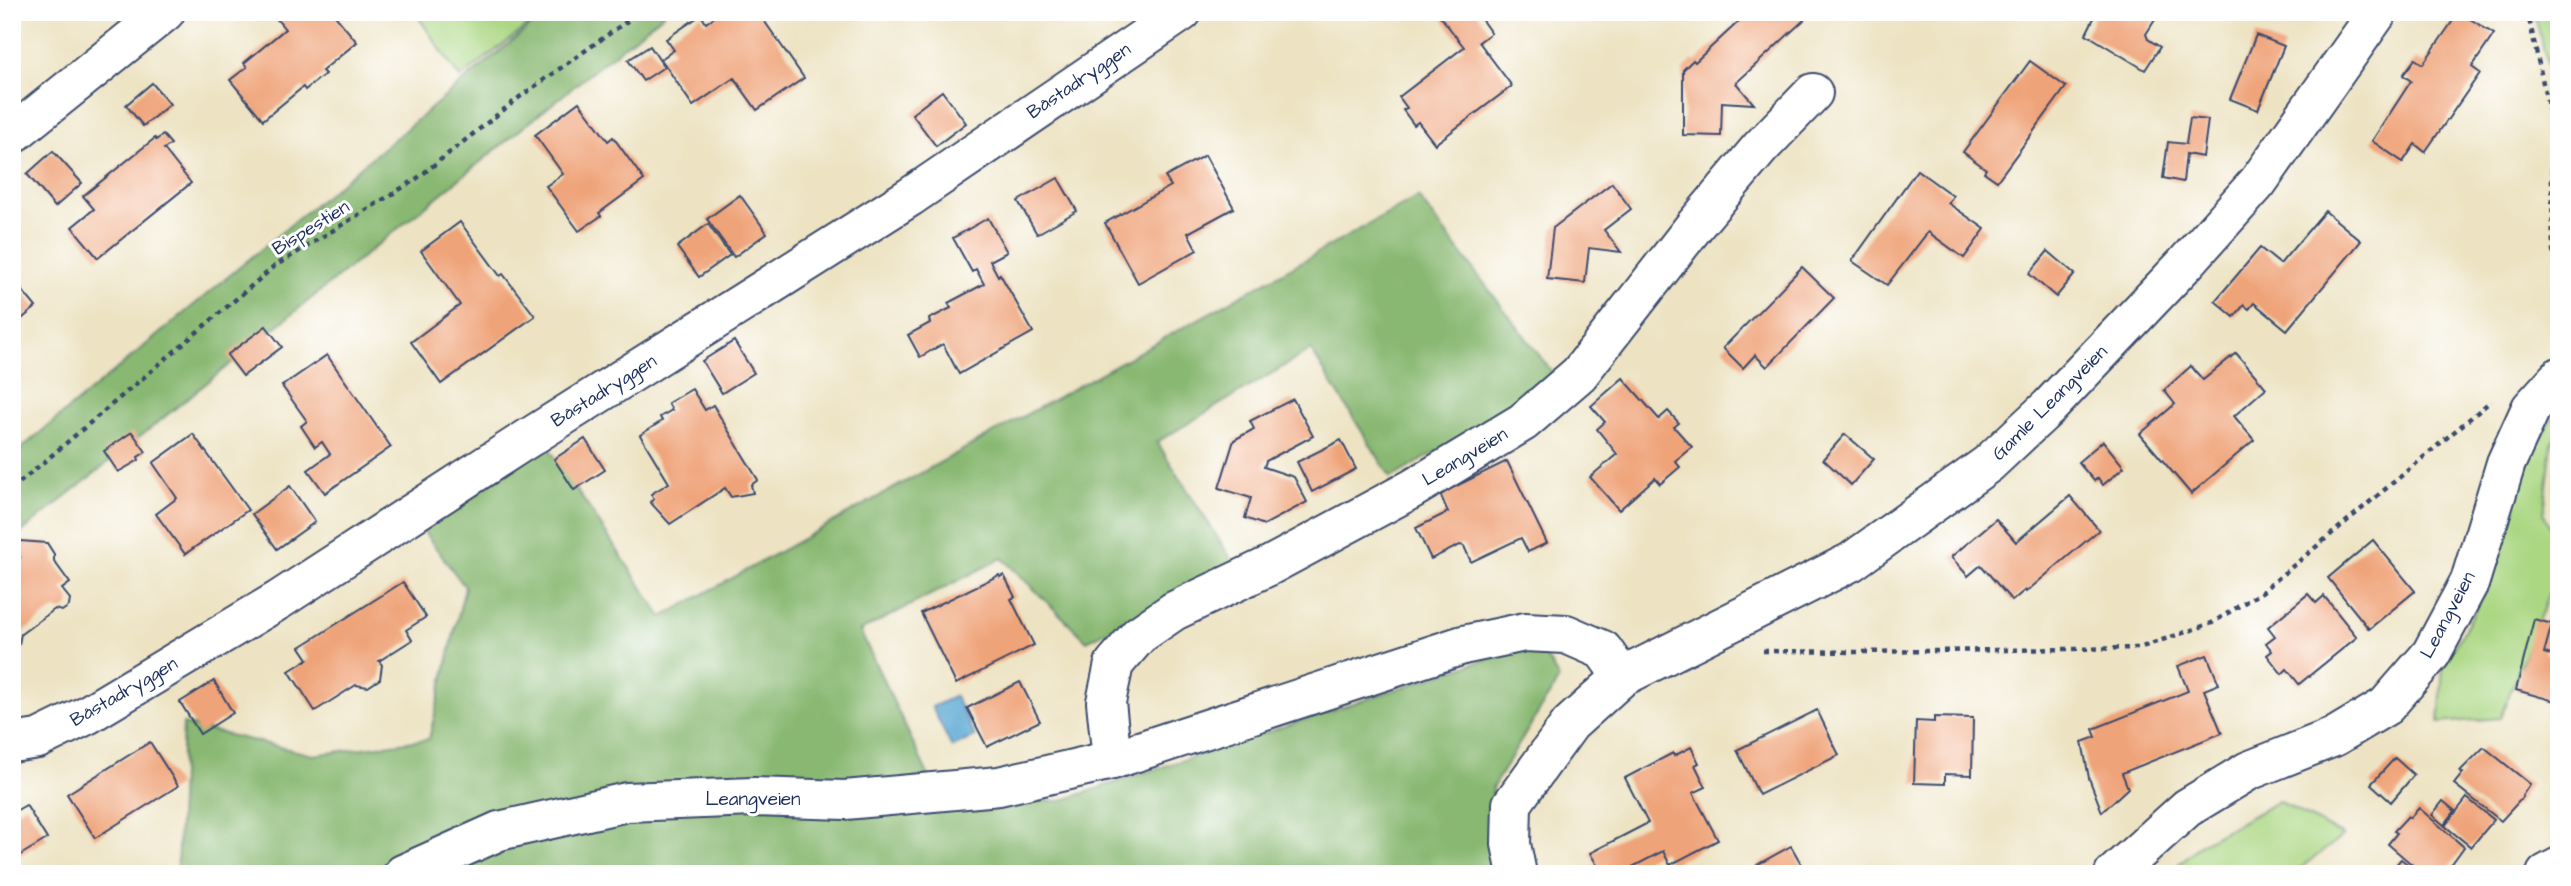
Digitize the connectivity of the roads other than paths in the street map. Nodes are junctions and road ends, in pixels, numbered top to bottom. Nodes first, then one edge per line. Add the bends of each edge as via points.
1 (164, 12) edge
2 (1182, 12) edge
3 (2378, 12) edge
4 (1813, 93) dead end
5 (12, 135) edge
6 (2552, 384) edge
7 (1622, 677) junction
8 (12, 743) edge
9 (1112, 760) junction
10 (2559, 867) edge
11 (403, 874) edge
12 (1517, 874) edge
13 (2114, 874) edge
14 (2546, 874) edge

1 - 5 street
2 - 8 street, Båstadryggen via 911,197 279,600 87,715 38,739
3 - 7 street, Gamle Leangveien via 2259,182 2049,407 1988,464 1851,562
4 - 9 street, Leangveien via 1696,224 1579,374 1523,422 1412,489 1174,611 1139,635 1114,664 1106,702
6 - 13 street, Leangveien via 2531,408 2505,464 2470,581 2431,654 2386,706 2334,737 2248,771 2187,808
7 - 9 street, Leangveien via 1604,650 1566,634 1525,632 1463,645
7 - 12 street via 1570,724 1512,804 1511,844
9 - 11 street, Leangveien via 999,786 845,800 753,797 627,802 499,831
10 - 14 street

